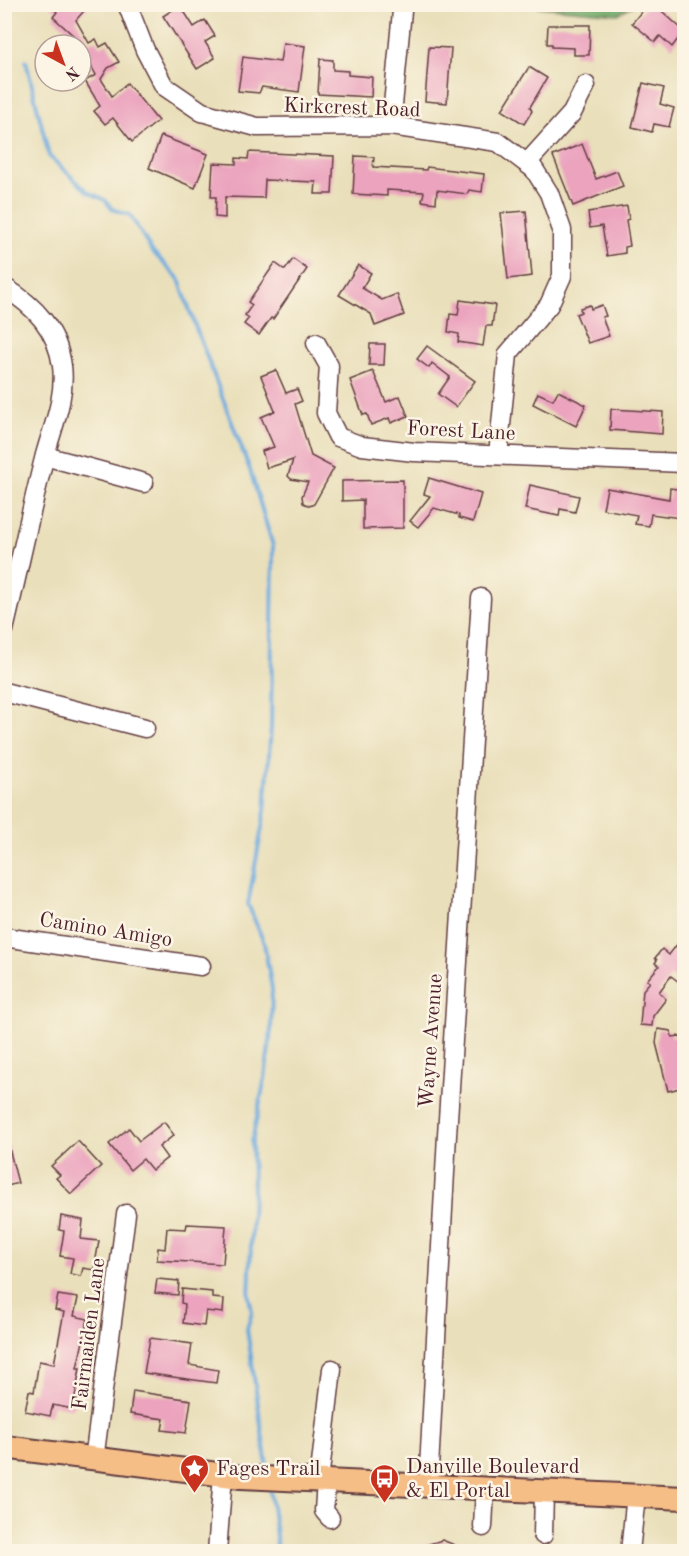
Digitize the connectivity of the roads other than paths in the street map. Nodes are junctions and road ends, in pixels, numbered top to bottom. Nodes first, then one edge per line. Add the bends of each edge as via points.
1 (128, 4) edge
2 (401, 4) edge
3 (586, 85) dead end
4 (392, 126) junction
5 (527, 163) junction
6 (4, 287) edge
7 (316, 343) dead end
8 (498, 455) junction
9 (45, 456) junction
10 (684, 463) edge
11 (144, 483) dead end
12 (482, 598) dead end
13 (4, 630) edge
14 (4, 692) edge
15 (145, 728) dead end
16 (4, 937) edge
17 (201, 966) dead end
18 (126, 1214) dead end
19 (332, 1369) dead end
20 (4, 1447) edge
21 (94, 1460) junction
22 (223, 1475) junction
23 (322, 1481) junction
24 (428, 1487) junction
25 (485, 1488) junction
26 (544, 1492) junction
27 (636, 1495) junction
28 (684, 1498) edge
29 (330, 1518) dead end
30 (483, 1527) dead end
31 (543, 1535) dead end
32 (217, 1551) edge
33 (630, 1551) edge

1 - 4 street, Kirkcrest Road via 164,86 202,112 257,127
2 - 4 street
3 - 5 street via 572,113
4 - 5 street, Kirkcrest Road via 498,142
5 - 8 street, Kirkcrest Road via 549,193 562,230 562,276 549,305 508,354
6 - 9 street via 42,316 62,365 62,392
7 - 8 street, Forest Lane via 328,366 326,413 338,437 362,446 404,451
8 - 10 street, Forest Lane
9 - 11 street
9 - 13 street
12 - 24 street, Wayne Avenue
14 - 15 street
16 - 17 street, Camino Amigo
18 - 21 street, Fairmaiden Lane
19 - 23 street
20 - 21 main road
21 - 22 main road
22 - 23 main road
22 - 32 street
23 - 24 main road
23 - 29 street via 324,1511
24 - 25 main road
25 - 26 main road
25 - 30 street
26 - 27 main road
26 - 31 street
27 - 28 main road
27 - 33 street

